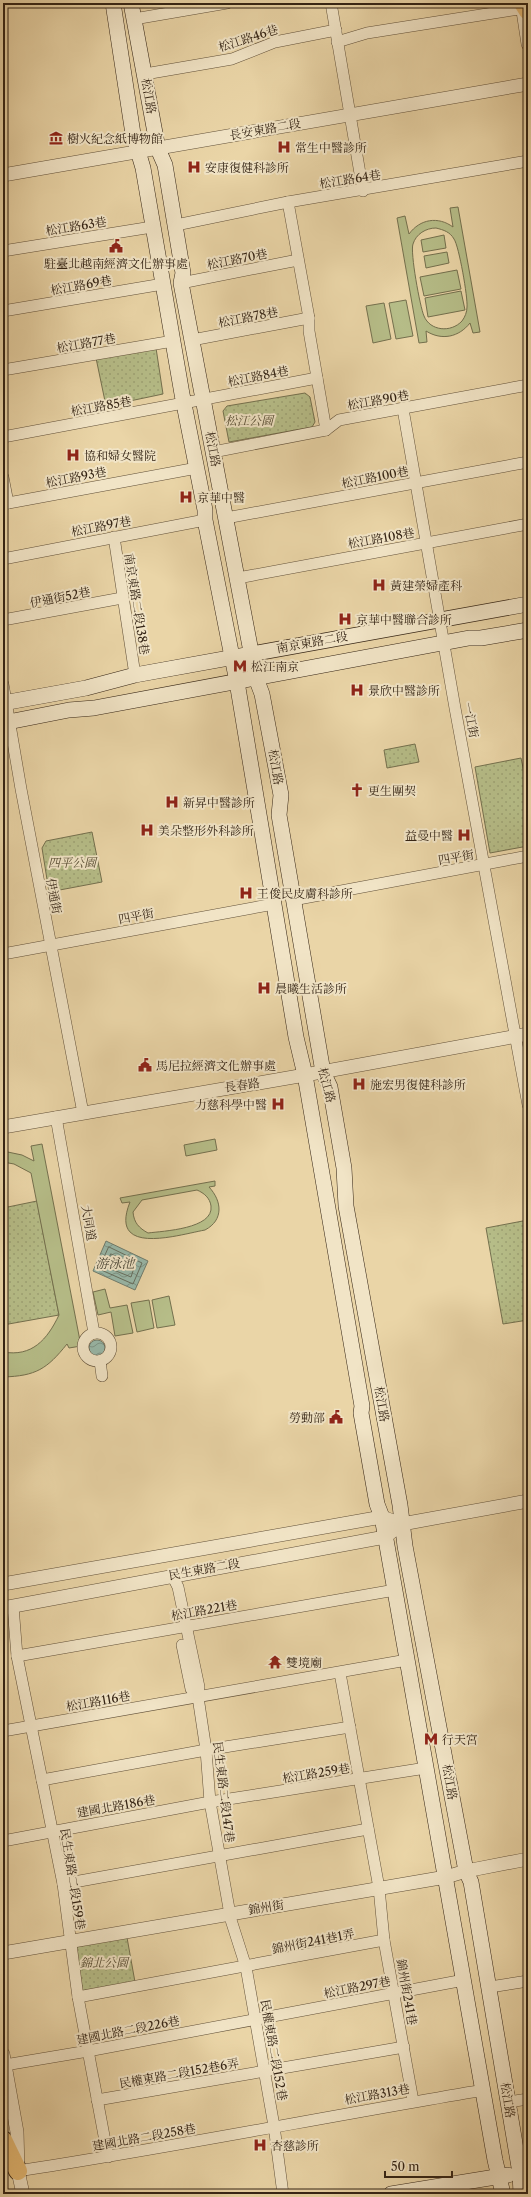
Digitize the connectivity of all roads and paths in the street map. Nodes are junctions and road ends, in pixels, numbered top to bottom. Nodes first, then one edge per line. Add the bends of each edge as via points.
1 (113, 3) edge
2 (131, 3) edge
3 (227, 3) edge
4 (331, 3) edge
5 (522, 9) edge
6 (134, 19) junction
7 (336, 30) junction
8 (337, 42) junction
9 (528, 44) edge
10 (145, 74) junction
11 (528, 84) edge
12 (350, 115) junction
13 (158, 149) junction
14 (139, 152) junction
15 (528, 161) edge
16 (3, 176) edge
17 (363, 191) junction
18 (288, 202) junction
19 (176, 225) junction
20 (152, 227) junction
21 (3, 252) edge
22 (298, 260) junction
23 (181, 283) junction
24 (163, 284) junction
25 (3, 311) edge
26 (309, 318) junction
27 (192, 340) junction
28 (173, 341) junction
29 (3, 370) edge
30 (317, 378) junction
31 (528, 385) edge
32 (203, 400) junction
33 (184, 404) junction
34 (403, 409) junction
35 (326, 430) junction
36 (3, 437) edge
37 (213, 452) junction
38 (528, 462) edge
39 (197, 468) junction
40 (3, 477) edge
41 (416, 482) junction
42 (5, 503) edge
43 (226, 518) junction
44 (205, 520) junction
45 (528, 524) edge
46 (114, 537) junction
47 (426, 543) junction
48 (3, 559) edge
49 (238, 578) junction
50 (122, 598) junction
51 (528, 604) edge
52 (3, 620) edge
53 (440, 621) junction
54 (528, 630) edge
55 (444, 643) junction
56 (251, 654) junction
57 (232, 658) junction
58 (135, 675) junction
59 (256, 678) junction
60 (237, 682) junction
61 (3, 684) edge
62 (5, 703) edge
63 (7, 722) edge
64 (528, 856) edge
65 (484, 865) junction
66 (293, 900) junction
67 (274, 904) junction
68 (51, 946) junction
69 (3, 954) edge
70 (528, 1034) edge
71 (515, 1036) junction
72 (323, 1072) junction
73 (305, 1075) junction
74 (528, 1105) edge
75 (83, 1113) junction
76 (56, 1117) junction
77 (3, 1127) edge
78 (94, 1333) junction
79 (100, 1361) junction
80 (102, 1376) dead end
81 (528, 1501) edge
82 (382, 1517) junction
83 (402, 1524) junction
84 (385, 1537) junction
85 (172, 1575) junction
86 (3, 1584) edge
87 (395, 1590) junction
88 (8, 1606) edge
89 (182, 1627) junction
90 (18, 1656) junction
91 (407, 1660) junction
92 (340, 1673) junction
93 (198, 1697) junction
94 (30, 1727) junction
95 (350, 1727) junction
96 (3, 1732) edge
97 (206, 1750) junction
98 (426, 1768) junction
99 (360, 1779) junction
100 (42, 1780) junction
101 (210, 1802) junction
102 (368, 1829) junction
103 (53, 1831) junction
104 (3, 1841) edge
105 (220, 1856) junction
106 (528, 1859) edge
107 (466, 1871) junction
108 (446, 1876) junction
109 (63, 1884) junction
110 (379, 1888) junction
111 (231, 1913) junction
112 (384, 1940) junction
113 (69, 1941) junction
114 (3, 1953) edge
115 (246, 1967) junction
116 (464, 1980) junction
117 (528, 1981) edge
118 (490, 1987) junction
119 (394, 1993) junction
120 (78, 1997) junction
121 (255, 2019) junction
122 (404, 2047) junction
123 (88, 2051) junction
124 (4, 2059) edge
125 (265, 2071) junction
126 (484, 2090) junction
127 (528, 2099) edge
128 (97, 2100) junction
129 (413, 2101) junction
130 (508, 2102) junction
131 (274, 2126) junction
132 (3, 2140) edge
133 (108, 2157) junction
134 (18, 2171) junction
135 (524, 2172) edge
136 (500, 2176) junction
137 (23, 2194) edge
138 (283, 2194) edge
139 (391, 2194) edge
140 (503, 2194) edge
141 (521, 2194) edge

1 - 14 main road, 松江路 via 131,120
2 - 6 main road, 松江路
3 - 6 street
4 - 7 street
5 - 8 street via 367,33
5 - 9 street
6 - 10 main road, 松江路
7 - 8 street
7 - 10 street, 松江路46巷 via 275,42 232,59
8 - 12 street
10 - 13 main road, 松江路
11 - 12 street, 長安東路二段
12 - 13 street, 長安東路二段
12 - 17 street
13 - 14 street, 長安東路二段
13 - 19 main road, 松江路 via 165,165
14 - 16 street, 長安東路二段
14 - 20 main road, 松江路
15 - 17 street, 松江路64巷
17 - 18 street, 松江路64巷
18 - 19 street, 松江路64巷
18 - 22 street
19 - 23 main road, 松江路 via 183,273
20 - 21 street, 松江路63巷
20 - 24 main road, 松江路
22 - 23 street, 松江路70巷
22 - 26 street
23 - 27 main road, 松江路
24 - 25 street, 松江路69巷
24 - 28 main road, 松江路
26 - 27 street, 松江路78巷
26 - 30 street
27 - 32 main road, 松江路
28 - 29 street, 松江路77巷
28 - 33 main road, 松江路
30 - 32 street, 松江路84巷
30 - 35 street
31 - 34 street, 松江路90巷
32 - 33 street, 松江路85巷
32 - 37 main road, 松江路
33 - 36 street, 松江路85巷
33 - 39 main road, 松江路
34 - 35 street, 松江路90巷 via 339,420
34 - 41 street, 一江街
35 - 37 street, 松江路90巷
37 - 43 main road, 松江路
38 - 41 street, 松江路100巷
39 - 42 street, 松江路93巷
39 - 44 main road, 松江路
40 - 42 street
41 - 43 street, 松江路100巷
41 - 47 street, 一江街
43 - 49 main road, 松江路
44 - 46 street, 松江路97巷
44 - 57 main road, 松江路
45 - 47 street, 松江路108巷
46 - 48 street, 松江路97巷
46 - 50 street, 南京東路二段138巷
47 - 49 street, 松江路108巷
47 - 53 street, 一江街
49 - 56 main road, 松江路
50 - 52 street, 伊通街52巷
50 - 58 street, 南京東路二段138巷
51 - 53 main road, 南京東路二段
53 - 55 street, 一江街
53 - 56 main road, 南京東路二段 via 428,621
54 - 55 main road, 南京東路二段
55 - 59 main road, 南京東路二段
55 - 65 street, 一江街
56 - 57 main road, 南京東路二段
56 - 59 main road, 松江路
57 - 58 main road, 南京東路二段
57 - 60 main road, 松江路
58 - 62 main road, 南京東路二段 via 86,688
59 - 60 main road, 南京東路二段
59 - 66 main road, 松江路 via 262,694 281,795 280,815
60 - 63 main road, 南京東路二段
60 - 67 main road, 松江路
61 - 62 street, 伊通街
62 - 63 street, 伊通街
63 - 68 street, 伊通街
64 - 65 street, 四平街
65 - 66 street, 四平街
65 - 71 street, 一江街
66 - 72 main road, 松江路
67 - 68 street, 四平街
67 - 73 main road, 松江路 via 299,1056
68 - 69 street, 四平街
68 - 75 street, 伊通街
70 - 71 street, 長春路
71 - 72 street, 長春路
71 - 74 street, 一江街
72 - 73 street, 長春路
72 - 83 main road, 松江路 via 330,1087 344,1168 346,1206
73 - 75 street, 長春路
73 - 82 main road, 松江路 via 362,1406 361,1413 377,1504
75 - 76 street, 長春路
76 - 77 street, 長春路
76 - 78 street, 大同道
78 - 79 street via 108,1339 111,1351 105,1360
78 - 79 street via 89,1334 84,1344 86,1356 94,1362
79 - 80 street
81 - 83 street, 民生東路二段
82 - 83 street, 民生東路二段
82 - 84 main road, 松江路
82 - 86 street, 民生東路二段
83 - 84 street, 民生東路二段
83 - 107 main road, 松江路
84 - 85 street, 民生東路二段
84 - 87 main road, 松江路
85 - 88 street, 民生東路二段
85 - 89 street, 民生東路二段147巷 via 178,1587
87 - 89 street, 松江路221巷
87 - 91 main road, 松江路
88 - 90 street, 民生東路二段159巷
89 - 90 street, 松江路221巷
89 - 93 street, 民生東路二段147巷 via 199,1687
90 - 94 street, 民生東路二段159巷
91 - 92 street, 松江路116巷
91 - 98 main road, 松江路
92 - 93 street, 松江路116巷
92 - 95 street, 錦州街241巷
93 - 94 street, 松江路116巷
93 - 97 street, 民生東路二段147巷
94 - 96 street, 松江路116巷
94 - 100 street, 民生東路二段159巷
95 - 97 street
95 - 99 street, 錦州街241巷
97 - 100 street
97 - 101 street, 民生東路二段147巷
98 - 99 street, 松江路259巷
98 - 108 main road, 松江路
99 - 101 street, 松江路259巷
99 - 102 street, 錦州街241巷
100 - 103 street, 民生東路二段159巷
101 - 103 street, 建國北路186巷
101 - 105 street, 民生東路二段147巷
102 - 105 street
102 - 110 street, 錦州街241巷
103 - 104 street, 建國北路186巷
103 - 109 street, 民生東路二段159巷
105 - 109 street
105 - 111 street, 民生東路二段147巷
106 - 107 street, 錦州街
107 - 108 street, 錦州街
107 - 118 main road, 松江路 via 471,1882
108 - 110 street, 錦州街
108 - 116 main road, 松江路
109 - 113 street, 民生東路二段159巷
110 - 111 street, 錦州街
110 - 112 street, 錦州街241巷
111 - 113 street, 錦州街
111 - 115 street, 民權東路二段152巷
112 - 115 street, 錦州街241巷1弄
112 - 119 street, 錦州街241巷
113 - 114 street, 錦州街
113 - 120 street, 民生東路二段159巷
115 - 120 street, 錦州街241巷1弄
115 - 121 street, 民權東路二段152巷
116 - 119 street, 松江路297巷
116 - 126 main road, 松江路
117 - 118 street
118 - 130 main road, 松江路
119 - 121 street, 松江路297巷
119 - 122 street, 錦州街241巷
120 - 123 street, 民生東路二段159巷
121 - 123 street, 建國北路二段226巷
121 - 125 street, 民權東路二段152巷
122 - 125 street, 民權東路二段152巷6弄
122 - 129 street, 錦州街241巷
123 - 124 street, 建國北路二段226巷
123 - 128 street, 民生東路二段159巷
124 - 134 street via 17,2132
125 - 128 street, 民權東路二段152巷6弄
125 - 131 street, 民權東路二段152巷
126 - 129 street, 松江路313巷
126 - 136 main road, 松江路
127 - 130 street
128 - 133 street, 民生東路二段159巷
129 - 131 street, 松江路313巷
130 - 135 main road, 松江路
131 - 133 street, 建國北路二段258巷
131 - 138 street, 民權東路二段152巷
132 - 134 highway
133 - 134 street, 建國北路二段258巷
134 - 137 street
135 - 136 main road
135 - 141 main road, 松江路
136 - 139 main road
136 - 140 main road, 松江路

